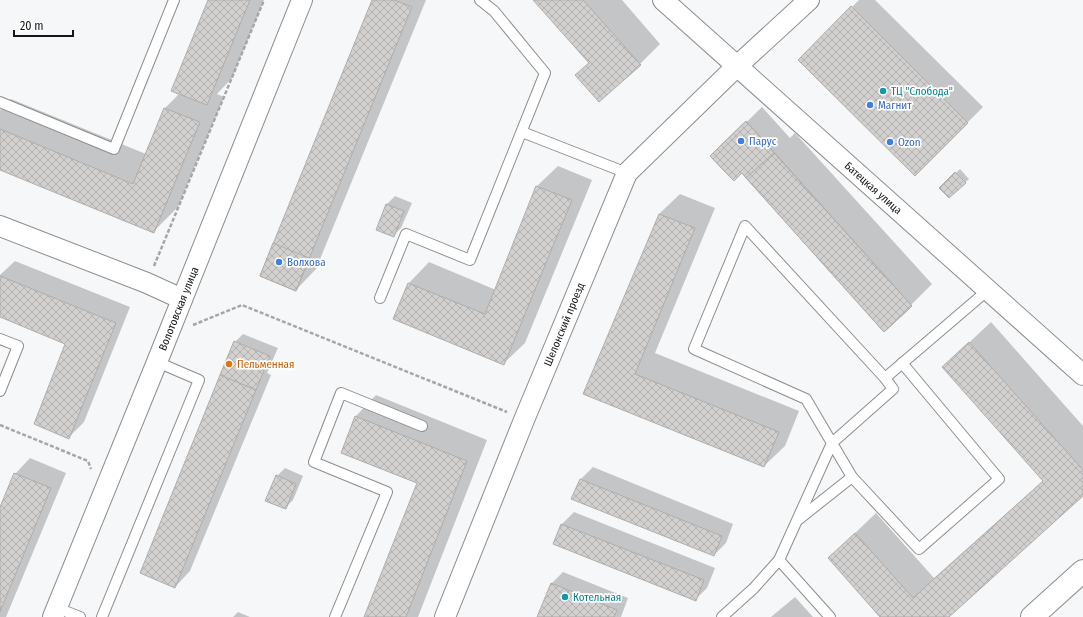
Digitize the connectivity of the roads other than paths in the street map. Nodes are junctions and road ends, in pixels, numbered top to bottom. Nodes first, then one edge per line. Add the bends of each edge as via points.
1 (174, 0) edge
2 (302, 0) edge
3 (480, 0) edge
4 (663, 0) edge
5 (810, 0) edge
6 (737, 66) junction
7 (0, 102) edge
8 (522, 132) junction
9 (627, 173) junction
10 (0, 226) edge
11 (988, 290) junction
12 (380, 298) dead end
13 (182, 299) junction
14 (0, 339) edge
15 (158, 362) junction
16 (902, 363) junction
17 (1083, 375) edge
18 (885, 378) junction
19 (0, 391) edge
20 (422, 426) dead end
21 (832, 443) junction
22 (852, 477) junction
23 (797, 521) junction
24 (778, 560) junction
25 (1083, 571) edge
26 (55, 612) edge
27 (80, 617) edge
28 (102, 617) edge
29 (335, 617) edge
30 (445, 617) edge
31 (722, 617) edge
32 (830, 617) edge
33 (1032, 617) edge

1 - 7 lane via 114,149
2 - 13 street, Волотовская улица
3 - 8 lane via 494,11 545,73
4 - 6 street, Батецкая улица
5 - 6 street, Шелонский проезд
6 - 9 street, Шелонский проезд
6 - 11 street, Батецкая улица
8 - 9 lane
8 - 12 lane via 470,260 406,234
9 - 30 street, Шелонский проезд
10 - 13 street
11 - 16 lane
11 - 17 street, Батецкая улица
13 - 15 street, Волотовская улица
14 - 19 lane via 18,346
15 - 26 street, Волотовская улица
15 - 28 lane via 198,380
16 - 18 lane
16 - 22 lane via 999,479 919,549
18 - 21 lane via 893,389
18 - 21 lane via 745,226 694,350 806,399
20 - 29 lane via 341,393 314,462 387,492
21 - 22 lane
21 - 23 lane
22 - 23 lane
23 - 24 lane
24 - 31 lane via 754,588
24 - 32 lane
25 - 33 street
26 - 27 lane

